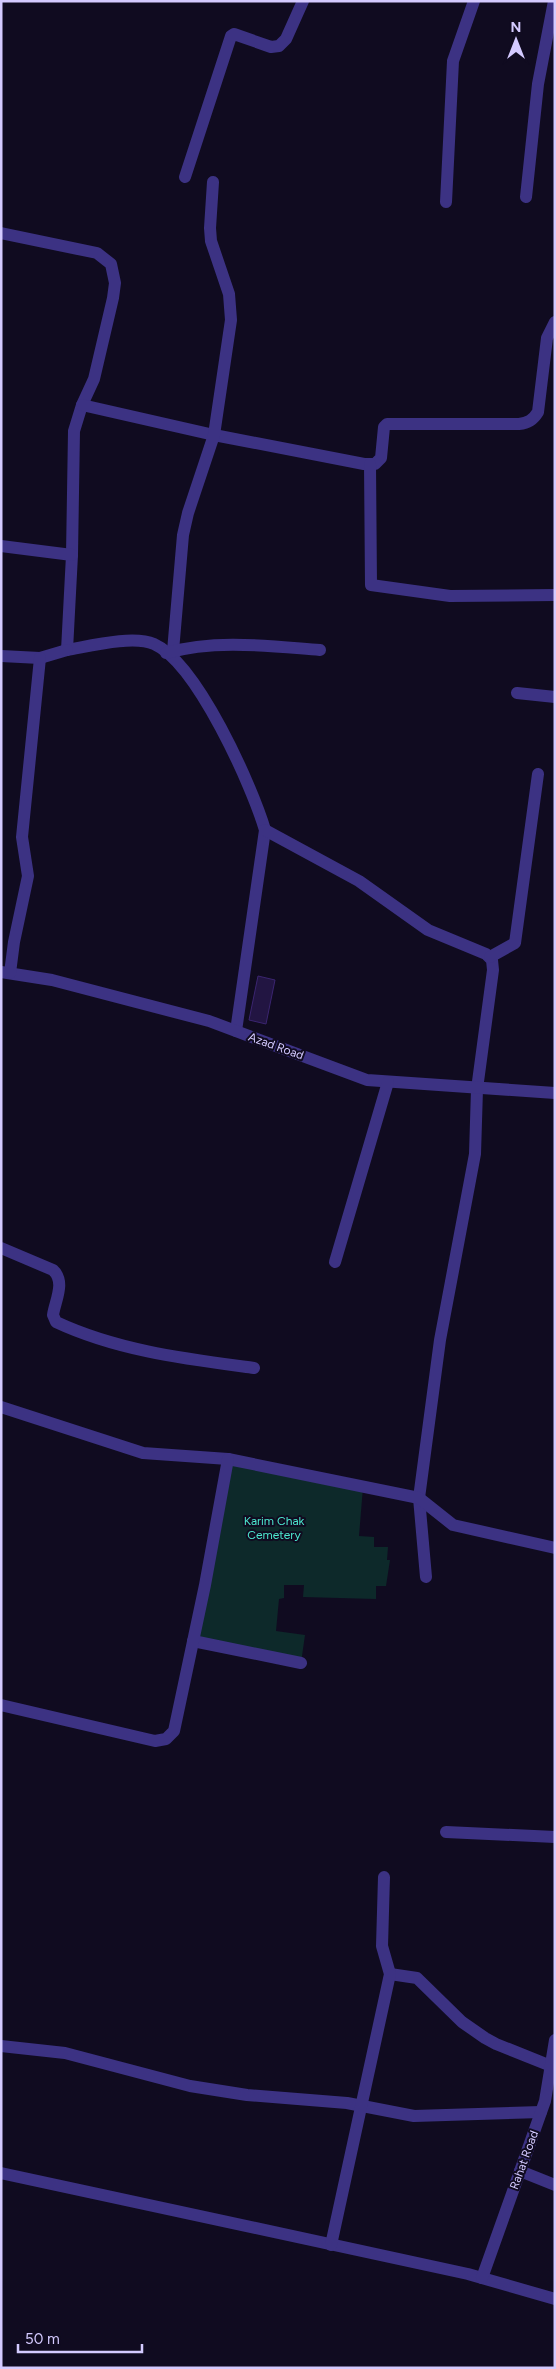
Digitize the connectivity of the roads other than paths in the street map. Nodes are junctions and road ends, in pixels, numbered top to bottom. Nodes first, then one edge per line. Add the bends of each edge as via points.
1 (303, 1) edge
2 (474, 1) edge
3 (554, 1) edge
4 (185, 177) dead end
5 (213, 182) dead end
6 (526, 197) dead end
7 (446, 202) dead end
8 (1, 233) edge
9 (555, 322) edge
10 (82, 405) junction
11 (214, 435) junction
12 (370, 464) junction
13 (1, 546) edge
14 (72, 555) junction
15 (555, 595) edge
16 (67, 650) junction
17 (320, 650) dead end
18 (169, 652) junction
19 (1, 656) edge
20 (40, 658) junction
21 (517, 693) dead end
22 (555, 696) edge
23 (538, 774) dead end
24 (265, 830) junction
25 (490, 956) junction
26 (6, 972) edge
27 (236, 1031) junction
28 (388, 1082) junction
29 (477, 1088) junction
30 (555, 1094) edge
31 (1, 1248) edge
32 (335, 1262) dead end
33 (254, 1368) dead end
34 (1, 1407) edge
35 (228, 1459) junction
36 (419, 1498) junction
37 (555, 1548) edge
38 (426, 1577) dead end
39 (193, 1641) junction
40 (301, 1663) dead end
41 (1, 1705) edge
42 (446, 1832) dead end
43 (555, 1837) edge
44 (384, 1877) dead end
45 (390, 1974) junction
46 (555, 2040) edge
47 (1, 2046) edge
48 (551, 2066) junction
49 (551, 2084) edge
50 (362, 2106) junction
51 (541, 2112) junction
52 (520, 2171) junction
53 (1, 2173) edge
54 (555, 2185) edge
55 (331, 2245) junction
56 (482, 2278) junction
57 (555, 2299) edge

1 - 4 street via 286,39 279,46 234,34 231,36
2 - 7 street via 453,60
3 - 6 street via 538,84
5 - 11 street via 211,241 231,308
8 - 10 street via 97,253 111,264 114,298 94,379
9 - 12 street via 547,338 535,418 519,424 387,424 381,458
10 - 11 street
10 - 14 street via 76,419 72,447
11 - 12 street
11 - 18 street via 183,535
12 - 15 street via 371,585 450,596
13 - 14 street
14 - 16 street
16 - 18 street via 140,641
16 - 20 street
17 - 18 street via 220,644
18 - 24 street via 194,685 232,748 257,803
19 - 20 street
20 - 26 street via 22,837 28,876
21 - 22 street
23 - 25 street via 515,943
24 - 25 street via 359,881 428,930
24 - 27 street
25 - 29 street via 493,970
26 - 27 street, Azad Road via 52,980
27 - 28 street, Azad Road via 367,1080
28 - 29 street, Azad Road
28 - 32 street
29 - 30 street, Azad Road
29 - 36 street via 475,1154 440,1340
31 - 33 street via 58,1274 53,1316 56,1322 138,1349
34 - 35 street via 143,1453
35 - 36 street
35 - 39 street
36 - 37 street via 453,1524
36 - 38 street
39 - 40 street
39 - 41 street via 174,1731 166,1738 155,1741
42 - 43 street
44 - 45 street via 382,1946
45 - 48 street via 417,1978 462,2022 484,2038
45 - 50 street
46 - 48 street, Rahat Road
47 - 50 street via 65,2053 190,2086
48 - 49 street, Rahat Road
49 - 51 street, Rahat Road
50 - 51 street via 414,2116
50 - 55 street
51 - 52 street, Rahat Road
52 - 54 street
52 - 56 street, Rahat Road
53 - 55 street
55 - 56 street
56 - 57 street

